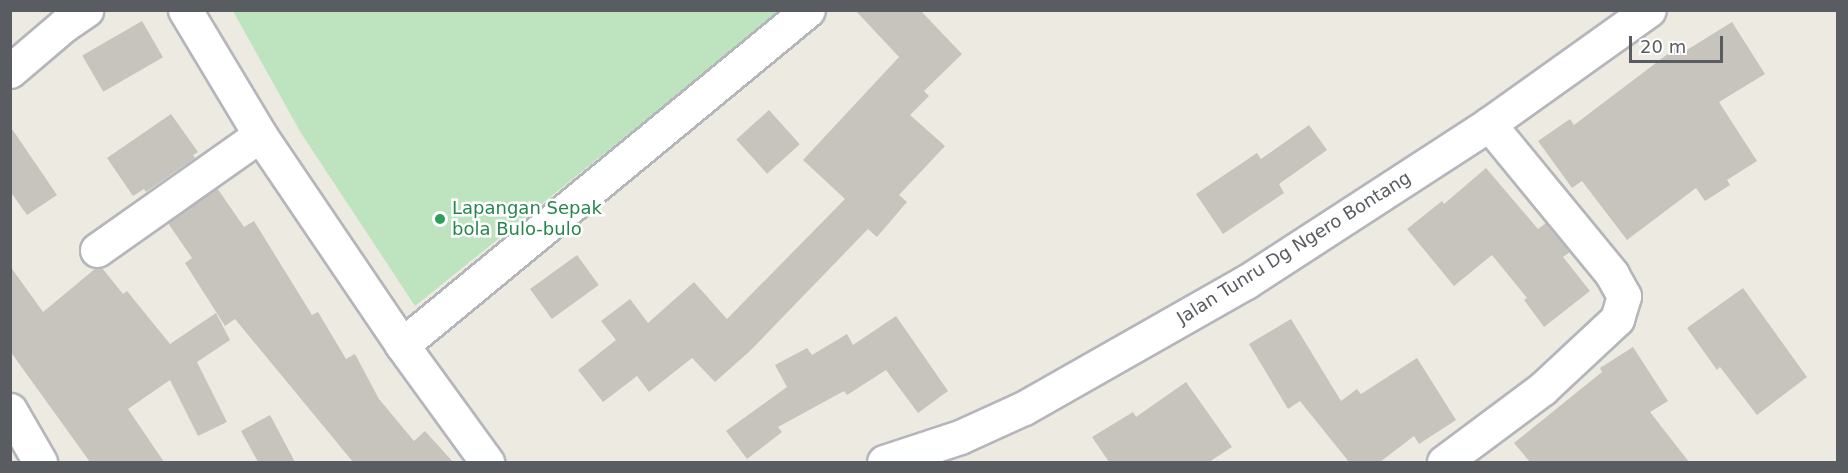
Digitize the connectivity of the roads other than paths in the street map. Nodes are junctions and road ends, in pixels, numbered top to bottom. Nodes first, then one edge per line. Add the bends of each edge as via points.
1 (86, 10) edge
2 (185, 10) edge
3 (808, 10) edge
4 (1649, 10) edge
5 (10, 71) edge
6 (1489, 124) junction
7 (260, 135) junction
8 (98, 250) dead end
9 (402, 345) junction
10 (10, 410) edge
11 (40, 462) edge
12 (487, 462) edge
13 (884, 462) edge
14 (1444, 462) edge

1 - 5 street
2 - 7 street
3 - 9 street
4 - 6 street, Jalan Tunru Dg Ngero Bontang
6 - 13 street, Jalan Tunru Dg Ngero Bontang via 1246,282 1024,408 960,437
6 - 14 street via 1612,274 1624,296 1617,319 1542,388
7 - 8 street
7 - 9 street
9 - 12 street
10 - 11 street

